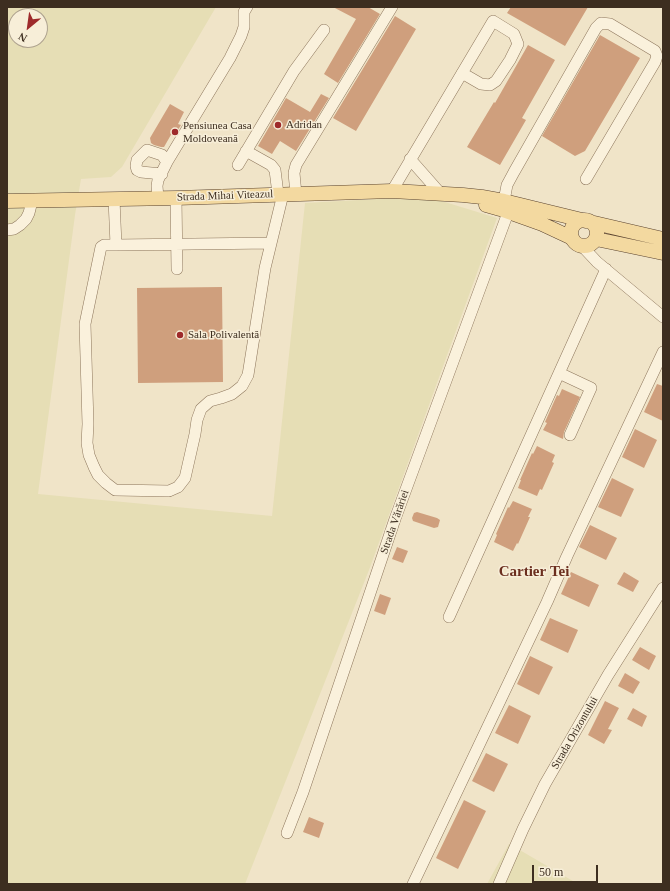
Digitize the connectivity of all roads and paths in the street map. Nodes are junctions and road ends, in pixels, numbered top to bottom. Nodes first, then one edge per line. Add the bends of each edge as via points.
1 (247, 7) edge
2 (392, 7) edge
3 (324, 30) dead end
4 (663, 46) edge
5 (657, 56) junction
6 (462, 73) junction
7 (246, 151) junction
8 (410, 159) junction
9 (167, 162) junction
10 (238, 165) dead end
11 (162, 174) junction
12 (586, 179) dead end
13 (392, 191) junction
14 (285, 194) junction
15 (442, 194) junction
16 (158, 198) junction
17 (176, 198) junction
18 (114, 199) junction
19 (7, 201) edge
20 (32, 201) junction
21 (505, 206) junction
22 (588, 221) junction
23 (7, 230) edge
24 (596, 239) junction
25 (663, 239) edge
26 (577, 242) junction
27 (271, 244) junction
28 (116, 245) junction
29 (176, 245) junction
30 (663, 253) edge
31 (177, 269) dead end
32 (606, 269) junction
33 (663, 317) edge
34 (663, 352) edge
35 (559, 373) junction
36 (570, 434) dead end
37 (663, 588) edge
38 (449, 616) dead end
39 (287, 833) dead end
40 (413, 884) edge
41 (499, 884) edge

1 - 9 street via 244,12 244,27 230,58
2 - 14 street via 296,165
3 - 7 street via 294,71
4 - 5 street
5 - 12 street
5 - 21 street, Strada Vărăriei via 655,51 610,24 601,23 507,185
6 - 6 street via 481,84 490,85 496,81 518,44 514,34 493,21
6 - 8 street
7 - 10 street
7 - 14 street via 271,165
8 - 13 street
8 - 15 street
9 - 11 street
9 - 11 street via 162,155 147,150 137,160 137,170
11 - 16 street via 158,180
13 - 14 main road, Strada Mihai Viteazul
13 - 15 main road, Strada Mihai Viteazul
14 - 17 main road, Strada Mihai Viteazul
14 - 27 street
15 - 21 main road, Strada Mihai Viteazul
16 - 17 main road, Strada Mihai Viteazul
16 - 18 main road, Strada Mihai Viteazul
17 - 29 street
18 - 20 main road, Strada Mihai Viteazul
18 - 28 street
19 - 20 main road, Strada Mihai Viteazul
20 - 23 street via 26,219 14,229
21 - 22 main road, Strada Mihai Viteazul
21 - 26 main road, Strada Mihai Viteazul
21 - 39 street, Strada Vărăriei via 506,218 395,520
22 - 24 main road via 597,229
22 - 25 main road, Strada Mihai Viteazul
22 - 26 main road via 578,222 573,227
24 - 26 main road via 592,244 585,246
24 - 30 main road
26 - 32 street
27 - 28 street via 248,376 242,386 232,394 210,401 201,409 185,478 178,487 169,491 115,490 98,475 88,455 85,324 101,247
27 - 29 street
28 - 29 street
29 - 31 street
32 - 33 street
32 - 35 street
34 - 40 street
35 - 36 street via 591,388
35 - 38 street
37 - 41 street, Strada Orizontului via 608,675 545,784

